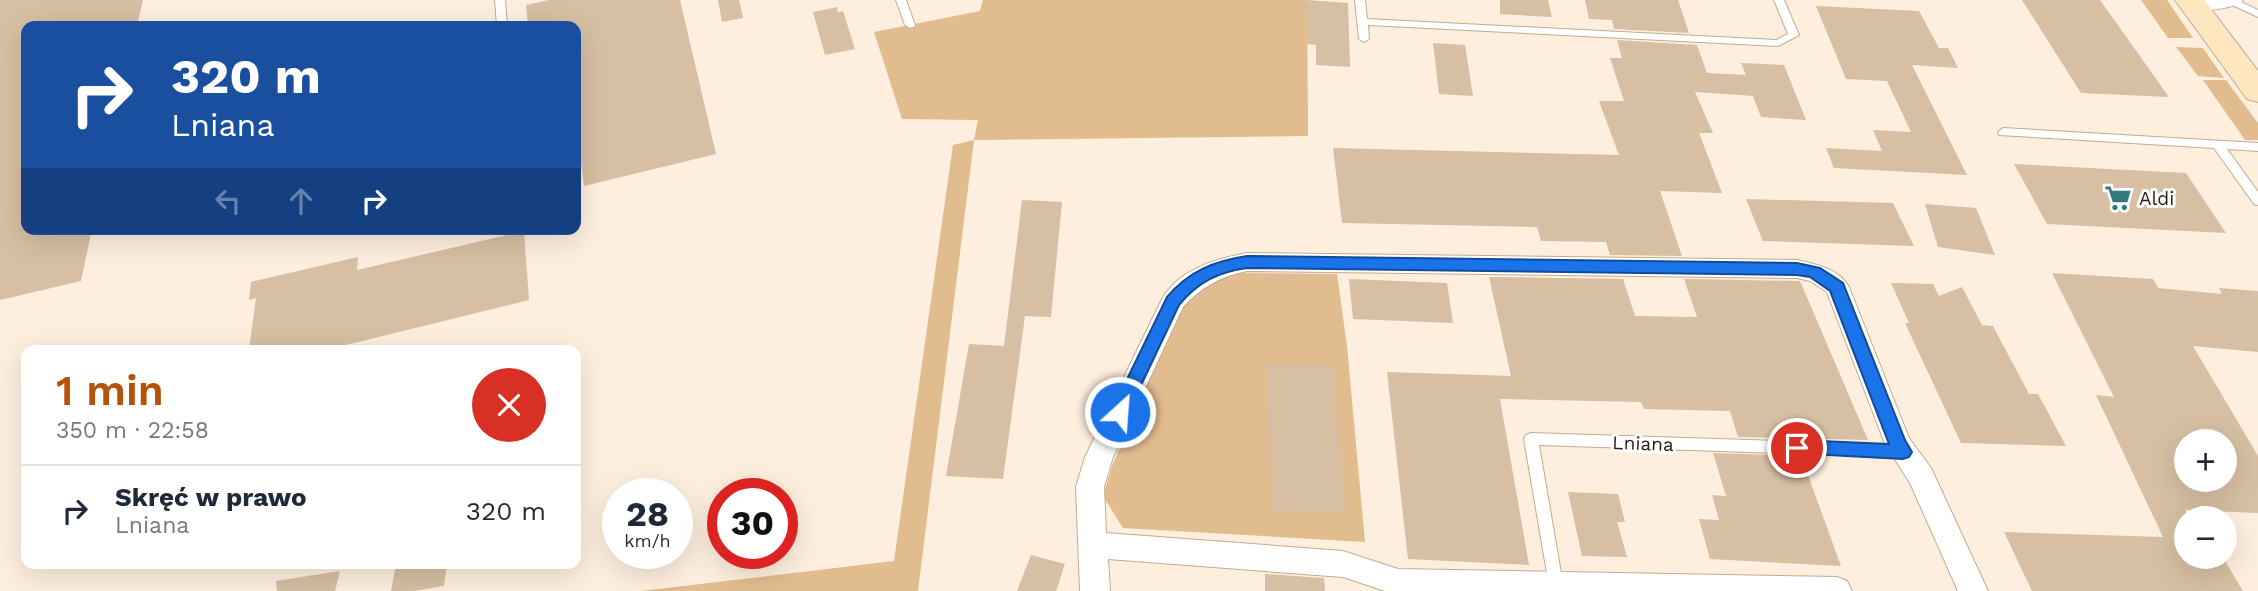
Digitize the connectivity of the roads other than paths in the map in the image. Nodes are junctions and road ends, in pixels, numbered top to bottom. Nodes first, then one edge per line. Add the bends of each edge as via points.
1 (500, 0) edge
2 (901, 0) edge
3 (1360, 0) edge
4 (1779, 0) edge
5 (2232, 0) edge
6 (2190, 2) edge
7 (2258, 15) edge
8 (502, 21) edge
9 (1363, 22) junction
10 (910, 25) dead end
11 (1364, 39) dead end
12 (2258, 92) edge
13 (2003, 132) dead end
14 (2218, 145) junction
15 (2258, 147) edge
16 (2258, 201) edge
17 (1903, 452) junction
18 (1094, 545) junction
19 (1360, 580) edge
20 (1556, 585) junction
21 (1096, 591) edge
22 (1837, 591) edge
23 (1973, 591) edge

1 - 8 lane
2 - 10 lane
3 - 9 lane
4 - 9 lane via 1794,35 1778,43
5 - 6 street
5 - 7 lane
6 - 12 street
9 - 11 lane
13 - 14 lane
14 - 15 lane
14 - 16 lane
17 - 18 street via 1837,288 1814,272 1247,262 1202,275 1173,301 1099,457 1090,487
17 - 20 lane, Lniana via 1531,439
17 - 23 street via 1920,476
18 - 19 street via 1343,564
18 - 21 street
19 - 20 street
20 - 22 street

